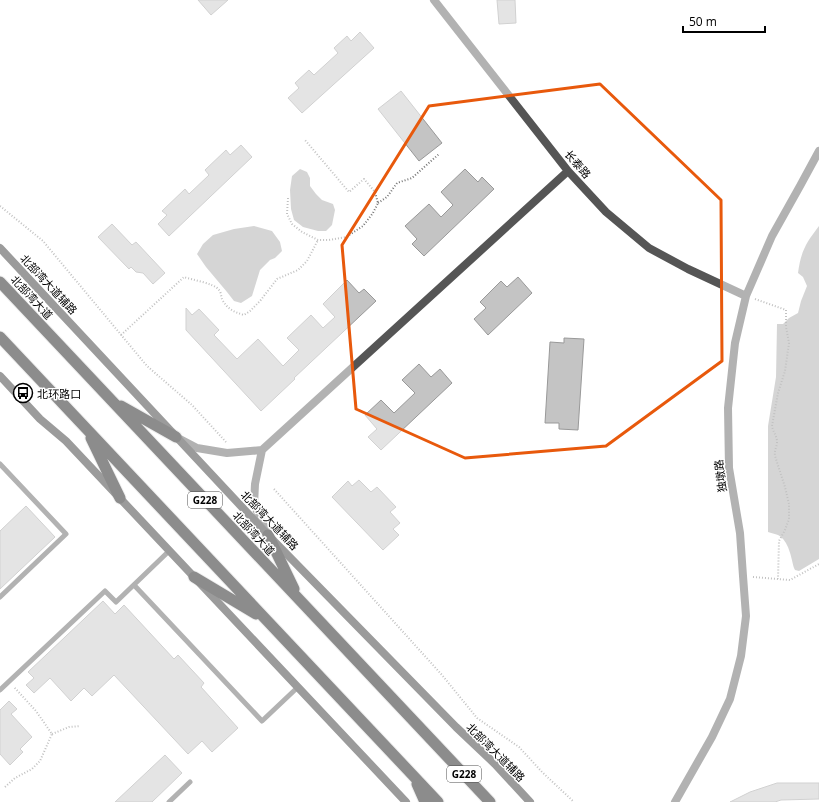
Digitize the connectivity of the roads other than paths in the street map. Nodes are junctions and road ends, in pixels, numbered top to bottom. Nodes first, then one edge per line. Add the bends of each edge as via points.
1 (434, 0) edge
2 (819, 151) edge
3 (568, 171) junction
4 (0, 248) edge
5 (0, 282) edge
6 (746, 296) junction
7 (0, 337) edge
8 (0, 346) edge
9 (16, 354) junction
10 (0, 376) edge
11 (112, 401) junction
12 (86, 428) junction
13 (176, 437) junction
14 (262, 450) junction
15 (0, 464) edge
16 (120, 498) junction
17 (268, 535) junction
18 (169, 551) junction
19 (194, 577) junction
20 (134, 584) junction
21 (0, 597) edge
22 (299, 599) junction
23 (268, 621) junction
24 (298, 687) junction
25 (0, 690) edge
26 (414, 776) junction
27 (190, 782) dead end
28 (169, 802) edge
29 (406, 802) edge
30 (425, 802) edge
31 (438, 802) edge
32 (490, 802) edge
33 (530, 802) edge
34 (675, 802) edge

1 - 3 street, 长泰路
2 - 6 street, 独墩路 via 772,236
3 - 6 street, 长泰路 via 606,212 649,248
3 - 14 street
4 - 13 main road, 北部湾大道辅路
5 - 11 highway, 北部湾大道 / G228
6 - 34 street, 独墩路 via 735,343 728,408 729,468 744,576 746,616 742,656 730,699 712,737
7 - 9 highway
8 - 9 highway
9 - 12 highway
10 - 16 main road
11 - 13 highway
11 - 22 highway, 北部湾大道 / G228
12 - 16 highway
12 - 23 highway
13 - 14 street via 197,448 220,452
13 - 17 main road, 北部湾大道辅路
14 - 17 street via 255,484 254,505
15 - 21 lane via 66,534
16 - 18 main road
17 - 22 highway
17 - 33 main road, 北部湾大道辅路
18 - 19 main road
18 - 20 lane
19 - 23 highway
19 - 24 main road
20 - 24 lane via 262,721
20 - 25 lane via 116,602 105,591
22 - 32 highway, 北部湾大道 / G228
23 - 26 highway
24 - 29 main road
26 - 30 highway
26 - 31 highway
27 - 28 lane

